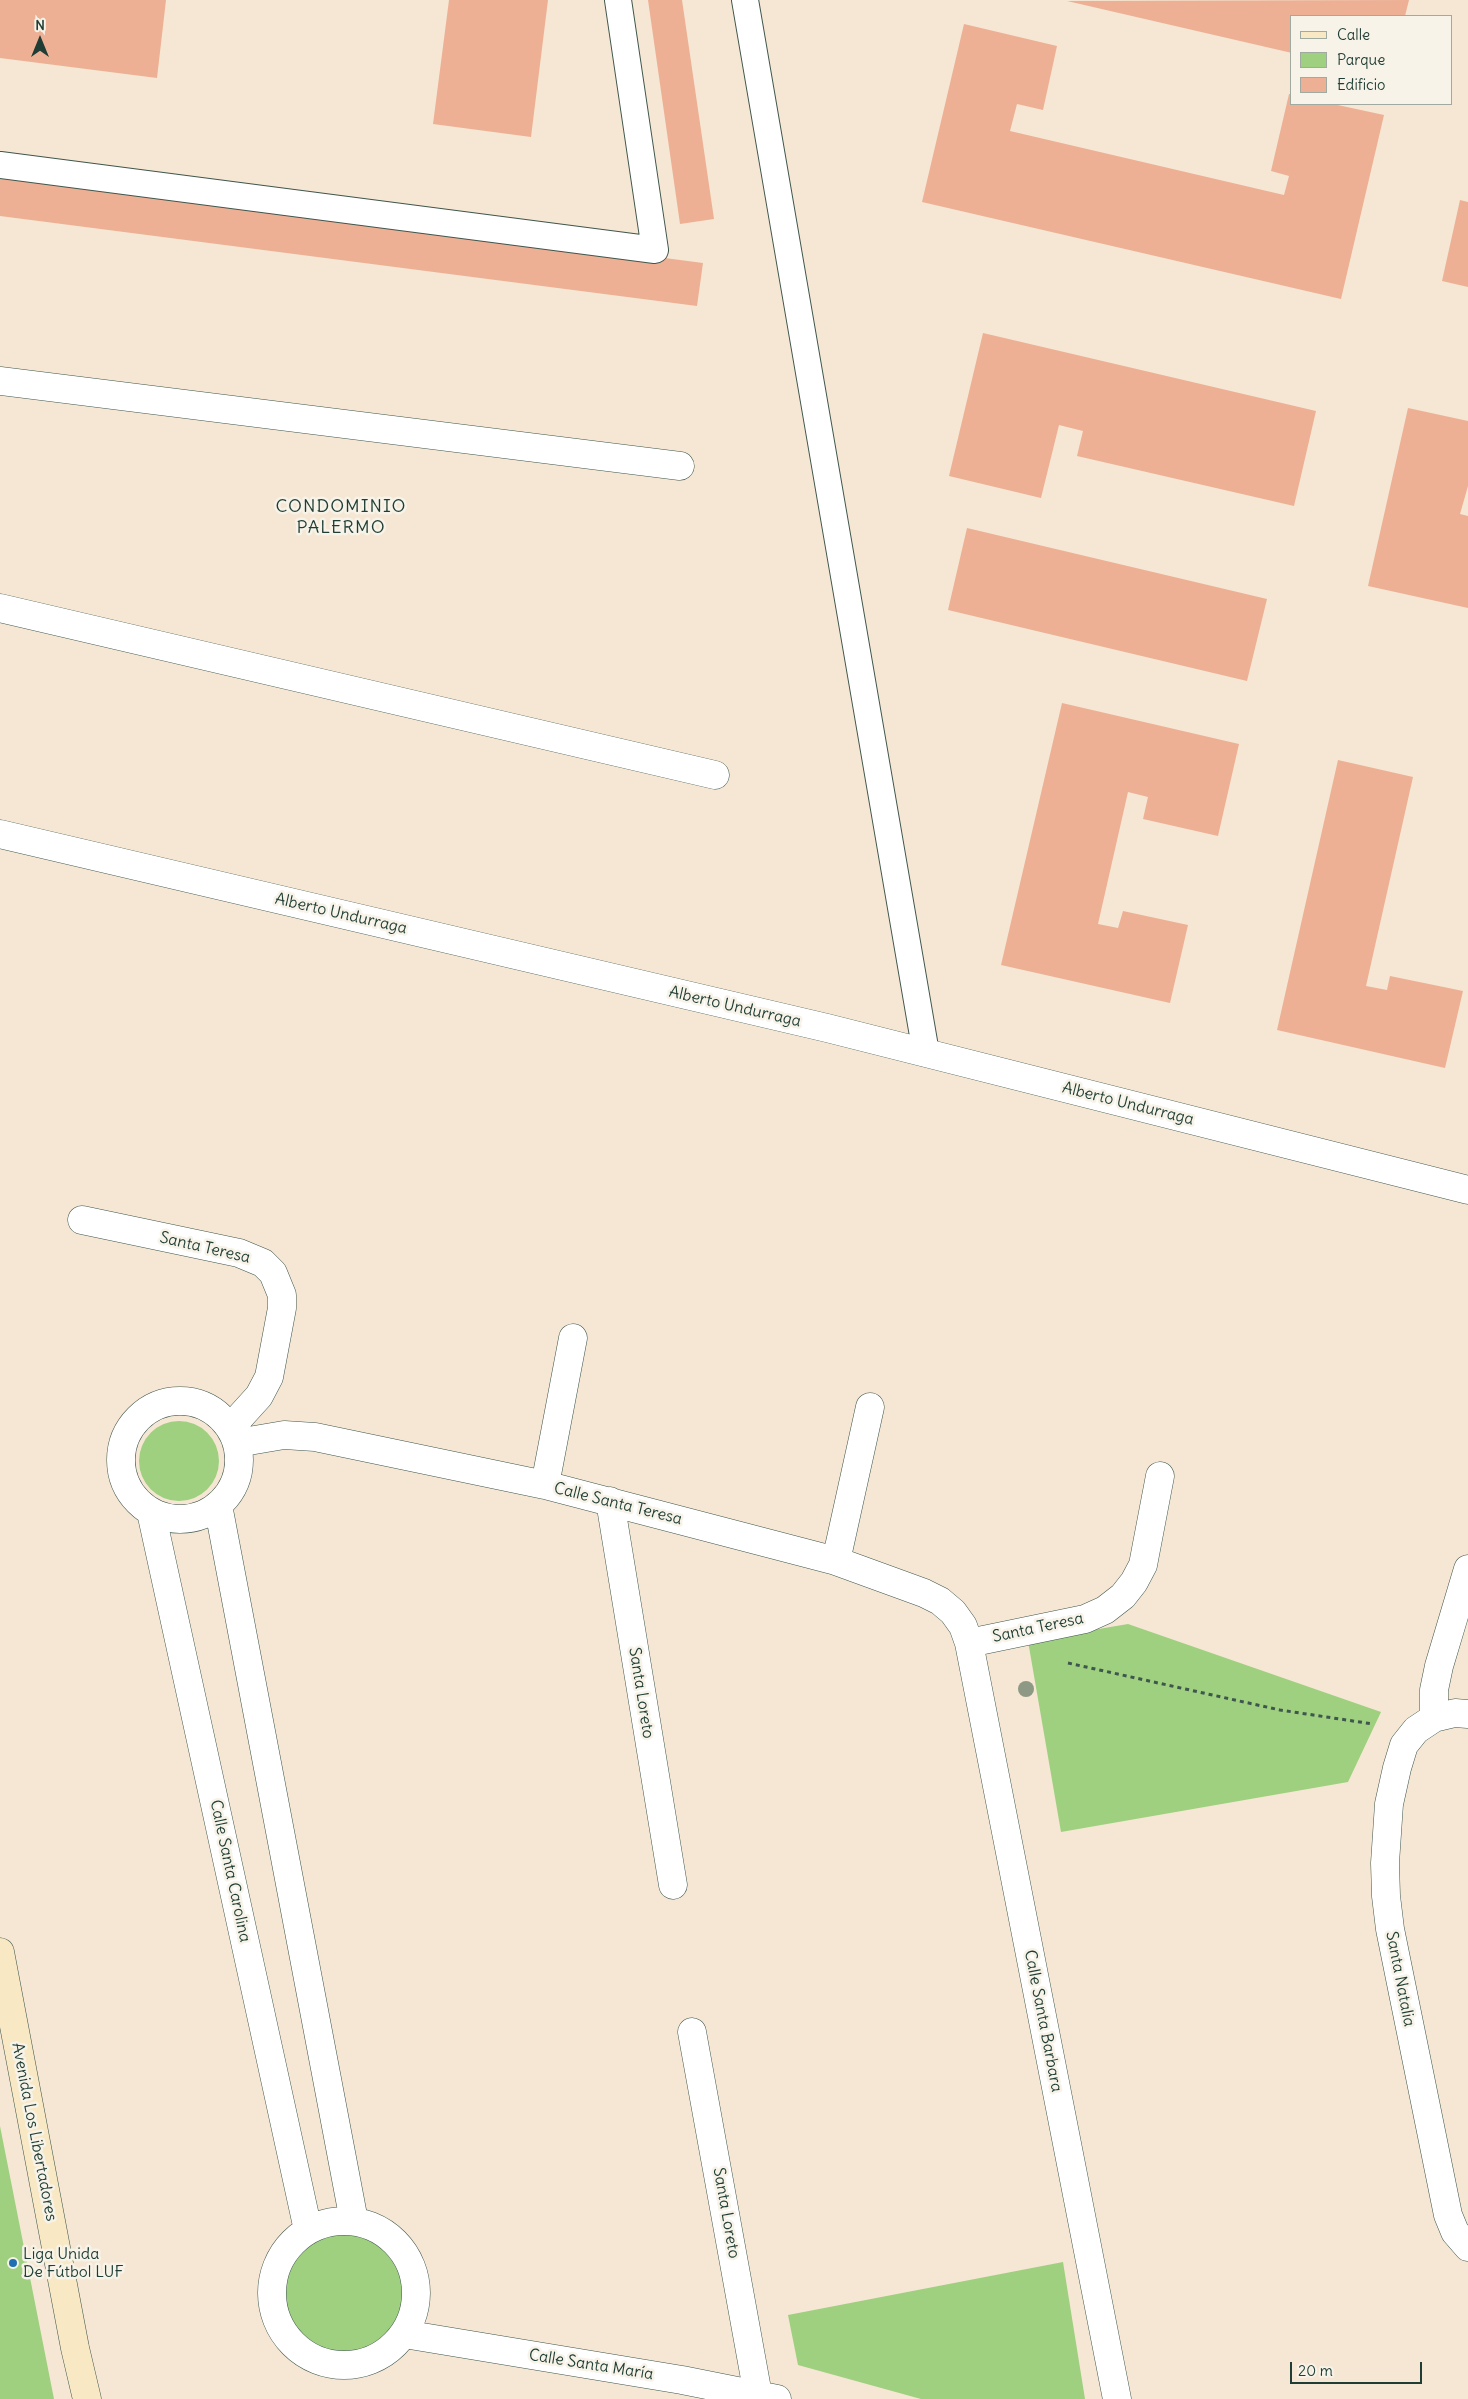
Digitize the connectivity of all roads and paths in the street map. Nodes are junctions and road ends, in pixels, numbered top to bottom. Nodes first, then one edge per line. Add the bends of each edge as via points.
1 (618, 0) edge
2 (745, 0) edge
3 (0, 164) edge
4 (0, 381) edge
5 (680, 466) dead end
6 (0, 608) edge
7 (715, 775) dead end
8 (0, 834) edge
9 (926, 1053) junction
10 (1468, 1190) edge
11 (82, 1220) dead end
12 (572, 1338) dead end
13 (870, 1407) dead end
14 (234, 1435) junction
15 (1160, 1476) dead end
16 (545, 1485) junction
17 (610, 1501) junction
18 (218, 1505) junction
19 (151, 1512) junction
20 (836, 1561) junction
21 (1468, 1569) edge
22 (969, 1643) junction
23 (1067, 1662) dead end
24 (1468, 1714) edge
25 (1425, 1724) junction
26 (673, 1885) dead end
27 (0, 1952) edge
28 (692, 2032) dead end
29 (354, 2220) junction
30 (308, 2230) junction
31 (1468, 2247) edge
32 (404, 2334) junction
33 (768, 2397) edge
34 (87, 2399) edge
35 (1116, 2399) edge

1 - 3 lane via 655,250
2 - 9 lane
4 - 5 street
6 - 7 street
8 - 9 street, Alberto Undurraga
9 - 10 street, Alberto Undurraga
11 - 14 street, Santa Teresa via 239,1253 264,1264 273,1273 282,1295 282,1308 269,1377
12 - 16 street
13 - 20 street
14 - 16 street, Calle Santa Teresa via 315,1437
14 - 18 street via 239,1460 238,1477
14 - 19 street via 220,1416 203,1406 183,1402 164,1404 146,1412 132,1426 123,1444 121,1463 125,1482 136,1499
15 - 22 street, Santa Teresa via 1143,1565 1123,1596 1106,1610 1085,1619
16 - 17 street, Calle Santa Teresa
17 - 20 street, Calle Santa Teresa
17 - 26 street, Santa Loreto
18 - 19 street via 204,1515 186,1519 168,1518
18 - 29 street
19 - 30 street, Calle Santa Carolina
20 - 22 street, Calle Santa Teresa via 940,1601 963,1626
21 - 25 street
22 - 35 street, Calle Santa Barbara
23 - 25 path via 1280,1710
24 - 25 street via 1455,1713
25 - 31 street, Santa Natalia via 1404,1745 1397,1768 1389,1804 1386,1896 1448,2215 1455,2232
27 - 34 street, Avenida Los Libertadores
28 - 33 street, Santa Loreto
29 - 30 street via 330,2222
29 - 32 street via 377,2228 397,2243 411,2263 416,2287 415,2311
30 - 32 street via 289,2245 277,2265 272,2288 274,2311 284,2332 300,2350 320,2361 344,2365 367,2362 388,2351
32 - 33 street, Calle Santa María

